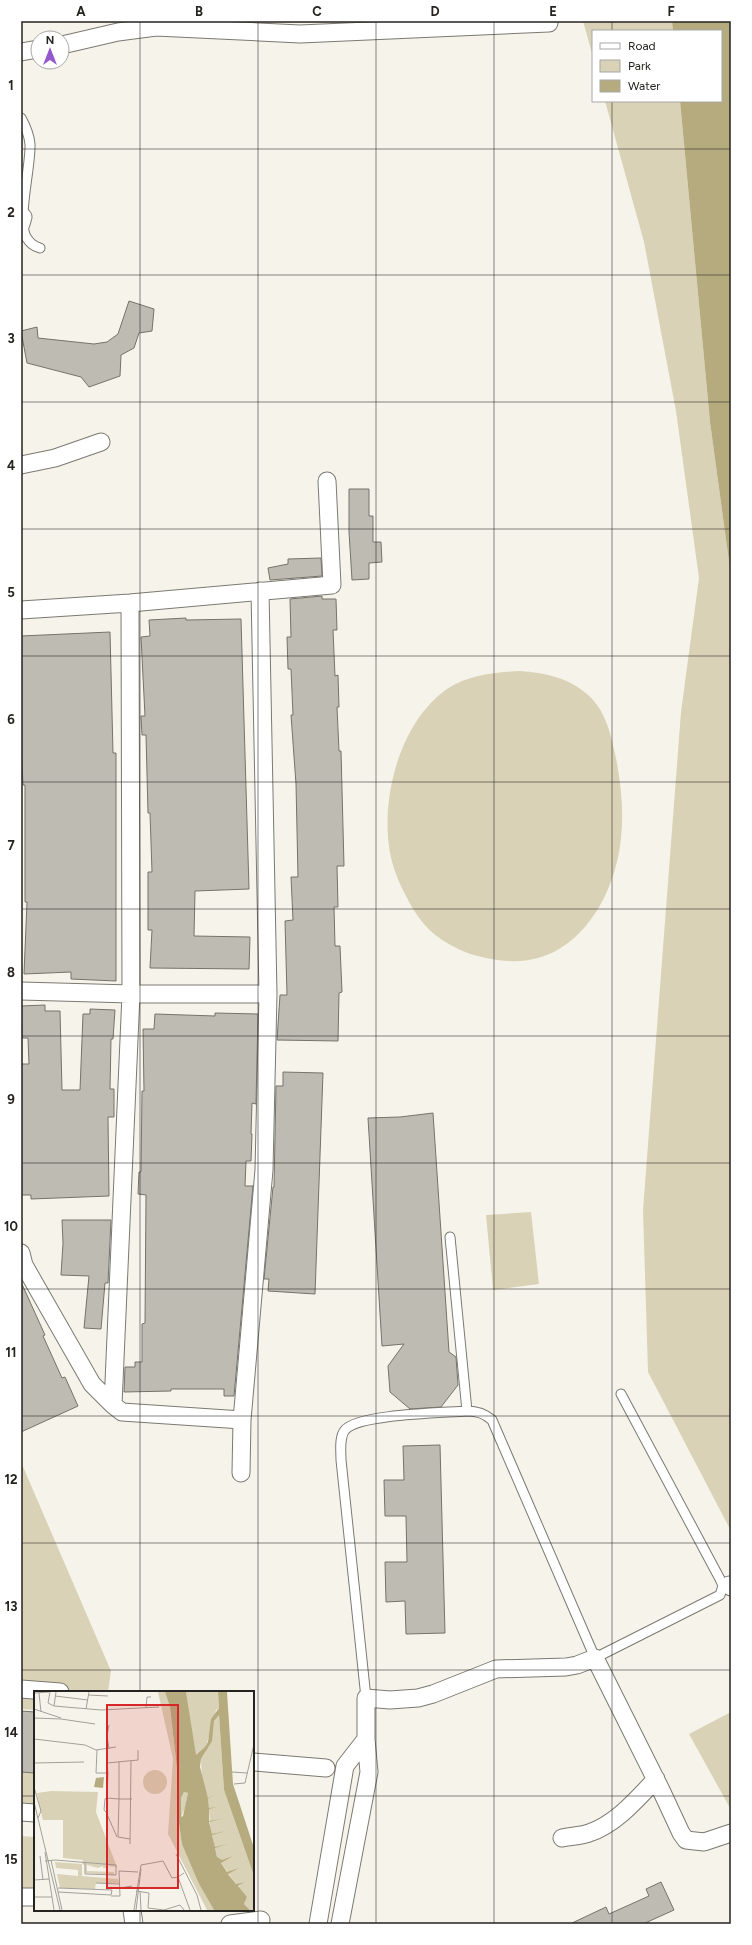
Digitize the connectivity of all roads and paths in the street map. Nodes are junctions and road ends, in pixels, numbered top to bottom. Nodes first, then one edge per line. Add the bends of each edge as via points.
1 (549, 23) dead end
2 (419, 24) edge
3 (70, 44) edge
4 (21, 118) edge
5 (22, 221) edge
6 (40, 248) dead end
7 (101, 442) dead end
8 (22, 459) edge
9 (327, 481) dead end
10 (260, 591) junction
11 (130, 603) junction
12 (21, 610) edge
13 (21, 991) edge
14 (131, 994) junction
15 (268, 994) junction
16 (450, 1237) dead end
17 (21, 1253) edge
18 (621, 1394) dead end
19 (113, 1405) junction
20 (467, 1411) junction
21 (242, 1420) junction
22 (240, 1473) dead end
23 (595, 1658) junction
24 (21, 1689) edge
25 (47, 1691) edge
26 (366, 1698) junction
27 (366, 1739) junction
28 (254, 1762) edge
29 (326, 1768) dead end
30 (656, 1779) junction
31 (21, 1812) edge
32 (34, 1813) edge
33 (731, 1833) edge
34 (562, 1838) dead end
35 (21, 1897) edge
36 (34, 1897) edge
37 (132, 1911) edge
38 (261, 1920) dead end
39 (134, 1924) edge
40 (230, 1924) edge
41 (318, 1924) edge
42 (340, 1924) edge

1 - 2 street
2 - 3 street via 300,34 156,27 118,32
4 - 5 lane via 28,131 30,145
5 - 6 lane via 25,235 32,245
7 - 8 street via 55,458
9 - 10 street via 332,585
10 - 11 street
10 - 15 street
11 - 12 street
11 - 14 street
13 - 14 street
14 - 15 street
14 - 19 street
15 - 21 street via 264,1170
16 - 20 lane
17 - 19 street via 24,1265 92,1384
18 - 23 lane via 721,1581 722,1590 717,1597
19 - 21 street via 122,1412
20 - 23 lane via 476,1411 492,1420
20 - 26 lane via 372,1418 345,1430 341,1441
21 - 22 street
23 - 26 street via 566,1667 496,1669 418,1698
23 - 30 street
24 - 25 street
26 - 27 street
27 - 41 street via 345,1766
27 - 42 street via 369,1772
28 - 29 street
30 - 33 street via 686,1840 704,1842
30 - 34 street via 632,1805 611,1821 589,1833
31 - 32 street
35 - 36 street
37 - 39 street
38 - 40 street

